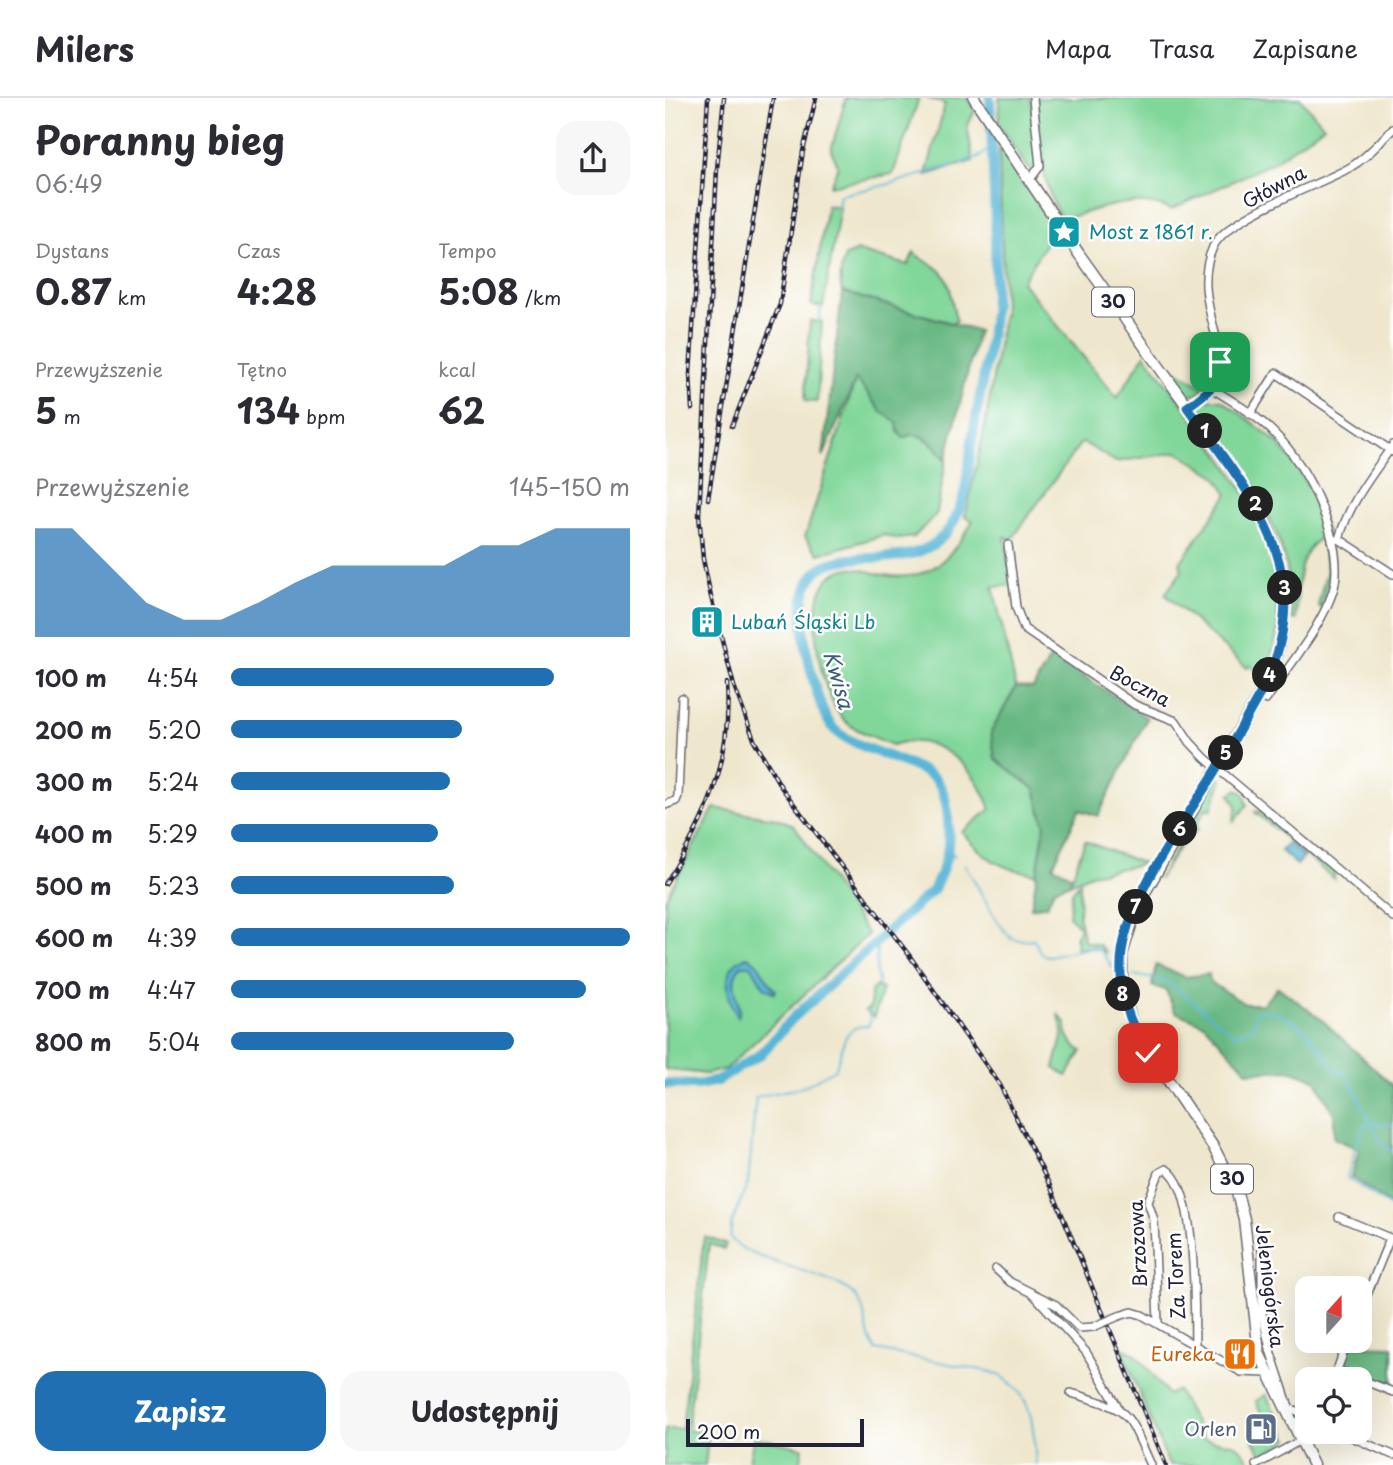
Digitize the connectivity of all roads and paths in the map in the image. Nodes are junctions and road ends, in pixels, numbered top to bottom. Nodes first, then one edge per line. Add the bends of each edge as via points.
1 (974, 98) edge
2 (1033, 98) edge
3 (1393, 129) edge
4 (1027, 178) junction
5 (1212, 388) junction
6 (1187, 407) junction
7 (1250, 414) junction
8 (1392, 449) edge
9 (1336, 540) junction
10 (1008, 545) dead end
11 (1393, 574) edge
12 (682, 698) dead end
13 (1266, 700) dead end
14 (1217, 768) junction
15 (665, 805) edge
16 (1393, 917) edge
17 (1166, 1169) joint
18 (1339, 1217) dead end
19 (1262, 1248) dead end
20 (996, 1269) dead end
21 (1372, 1282) edge
22 (1034, 1295) junction
23 (1158, 1323) junction
24 (1195, 1345) junction
25 (1266, 1373) junction
26 (1372, 1384) edge
27 (1393, 1392) edge
28 (1071, 1393) dead end
29 (1118, 1407) junction
30 (1286, 1407) junction
31 (1295, 1410) edge
32 (1295, 1427) edge
33 (1295, 1443) edge
34 (1303, 1444) edge
35 (1368, 1444) edge
36 (1393, 1455) edge
37 (1151, 1465) edge
38 (1256, 1465) edge
39 (1313, 1465) edge

1 - 4 main road, 30
2 - 4 street via 1040,166
3 - 5 street, Główna via 1352,166 1291,193 1219,236 1205,279 1220,363
4 - 6 main road, Jeleniogórska / 30
5 - 6 street
5 - 7 street
6 - 14 main road, Jeleniogórska / 30 via 1260,510 1284,579 1284,620 1276,657
7 - 8 street via 1276,373
7 - 9 street via 1275,434 1297,461
8 - 9 street via 1351,508
9 - 11 street
9 - 13 street via 1332,594
10 - 14 street, Boczna via 1016,607 1024,629 1135,705 1176,721
12 - 15 street via 680,774 675,801
14 - 16 street, Boczna
14 - 25 main road, Jeleniogórska / 30 via 1137,906 1122,954 1122,989 1134,1030 1215,1148 1237,1193 1259,1353
17 - 23 street, Brzozowa via 1159,1173 1148,1202 1154,1220
17 - 24 street, Za Torem via 1174,1178 1192,1230
18 - 21 street via 1390,1238
19 - 30 street via 1264,1324
20 - 22 street
22 - 23 street, bridge via 1056,1305 1079,1328 1135,1313
22 - 29 street via 1086,1352
23 - 24 street
24 - 25 street via 1241,1372
25 - 30 main road, Jeleniogórska / 30
26 - 27 street
28 - 29 street
29 - 37 street via 1129,1418
30 - 31 street
30 - 32 main road, Jeleniogórska / 30
33 - 38 street
34 - 39 main road, 30
35 - 36 street

